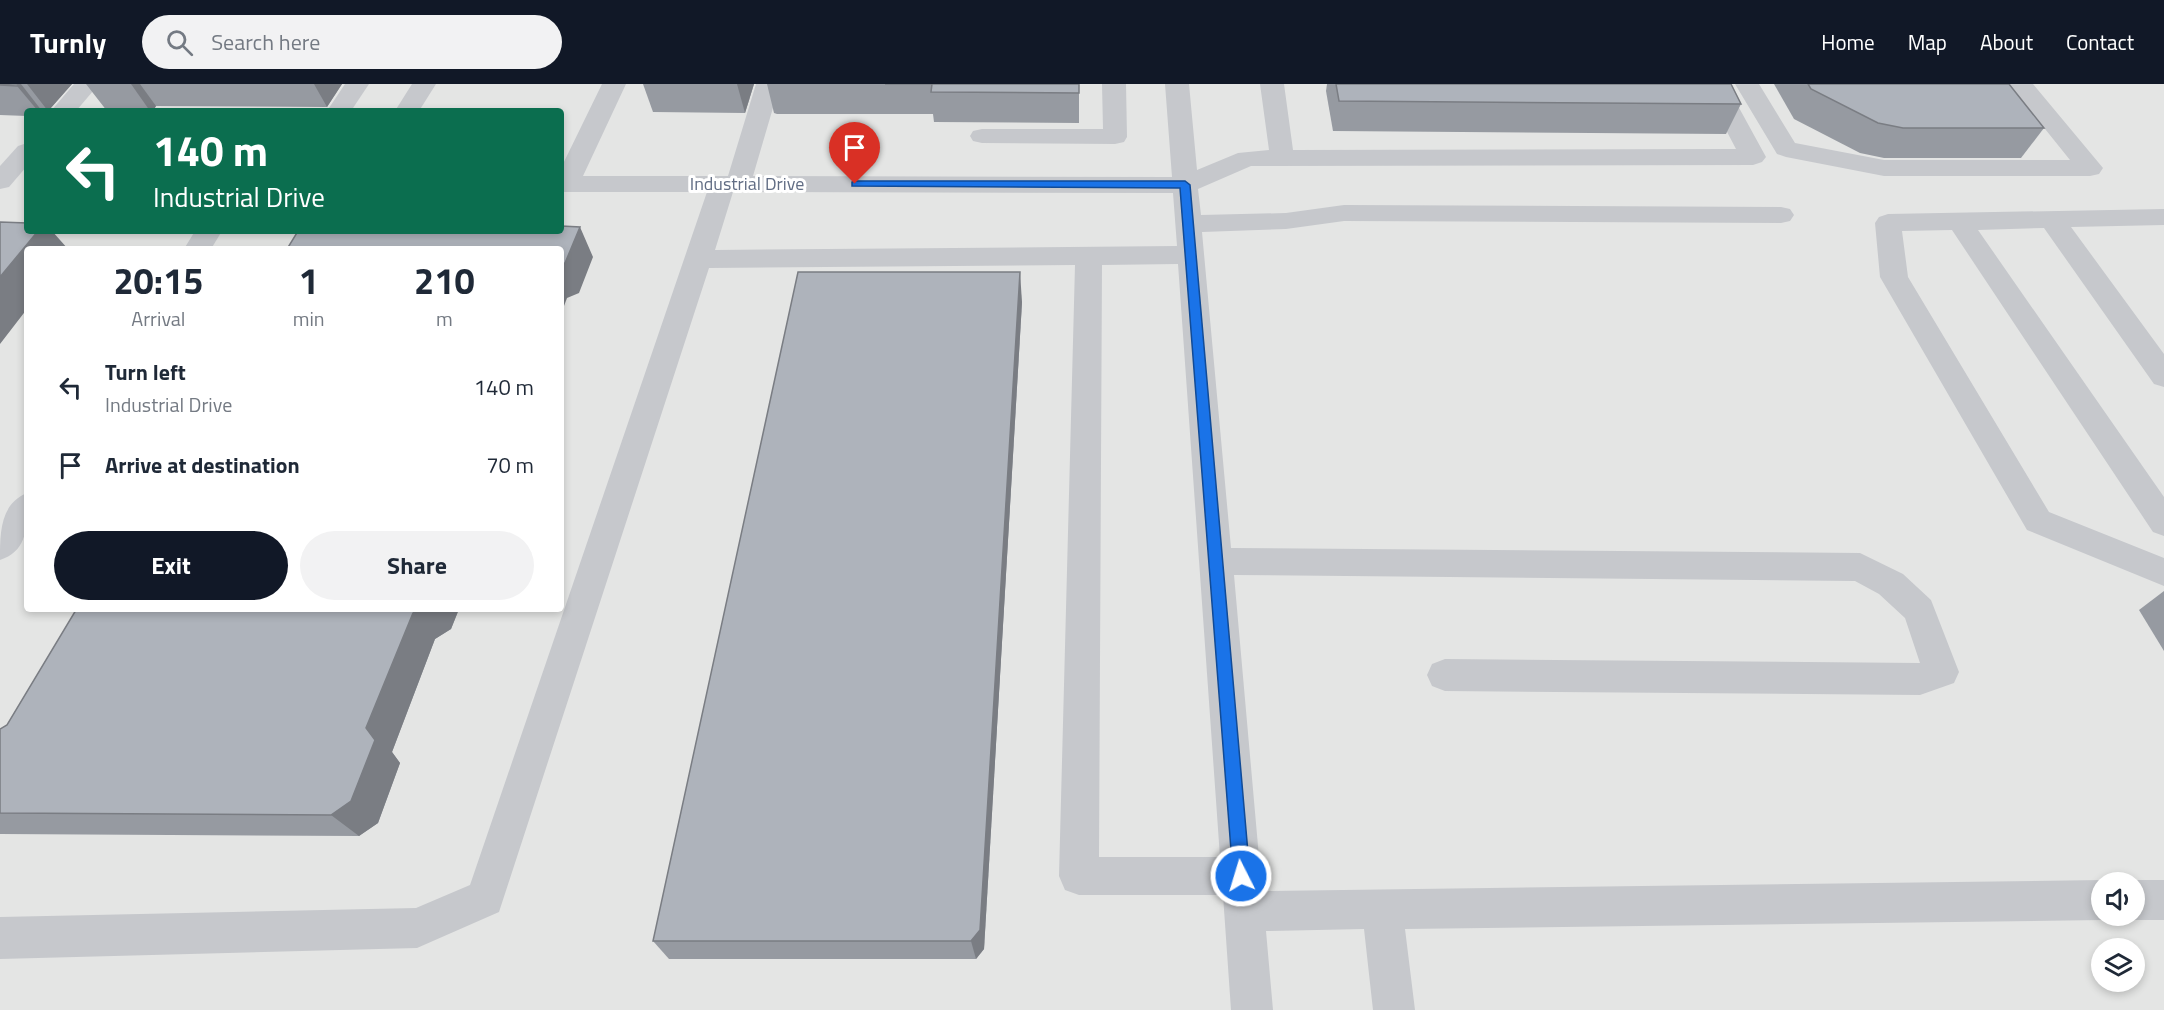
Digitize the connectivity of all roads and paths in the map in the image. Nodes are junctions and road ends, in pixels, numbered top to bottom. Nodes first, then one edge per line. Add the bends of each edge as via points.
1 (357, 84) edge
2 (424, 84) edge
3 (614, 84) edge
4 (768, 84) edge
5 (1114, 84) edge
6 (1177, 84) edge
7 (1272, 84) edge
8 (1714, 84) edge
9 (1748, 84) edge
10 (2021, 84) edge
11 (97, 95) edge
12 (69, 108) edge
13 (341, 108) edge
14 (409, 108) edge
15 (982, 136) dead end
16 (21, 144) edge
17 (1282, 158) junction
18 (0, 182) edge
19 (24, 183) edge
20 (564, 184) edge
21 (730, 184) junction
22 (1185, 185) junction
23 (1781, 215) dead end
24 (2164, 217) edge
25 (2051, 219) junction
26 (1959, 221) junction
27 (1189, 240) junction
28 (1089, 256) junction
29 (698, 258) junction
30 (2164, 376) edge
31 (24, 511) edge
32 (2164, 523) edge
33 (0, 547) edge
34 (1215, 561) junction
35 (2164, 572) edge
36 (1445, 675) dead end
37 (1243, 894) junction
38 (2091, 900) edge
39 (2145, 900) edge
40 (2164, 900) edge
41 (1382, 910) junction
42 (0, 939) edge
43 (1252, 1010) edge
44 (1394, 1010) edge

1 - 13 street
2 - 14 street
3 - 20 street
4 - 21 street
5 - 15 street via 1115,136
6 - 22 street
7 - 17 street
8 - 17 street via 1753,157
9 - 10 street via 1786,149 1884,168 2090,168
11 - 12 street
16 - 18 street
17 - 22 street via 1247,158
18 - 19 street
20 - 21 street, Industrial Drive
21 - 22 street, Industrial Drive
21 - 29 street
22 - 27 street
23 - 27 street via 1344,213
24 - 25 street
25 - 26 street
25 - 30 street
26 - 32 street
26 - 35 street via 1888,223 1894,277 2038,521
27 - 28 street
27 - 34 street
28 - 29 street
28 - 37 street via 1078,876
29 - 42 street via 485,898 417,928
31 - 33 street
34 - 36 street via 1860,567 1891,584 1919,610 1941,672 1920,679
34 - 37 street
37 - 41 street
37 - 43 street
38 - 41 street
39 - 40 street
41 - 44 street

